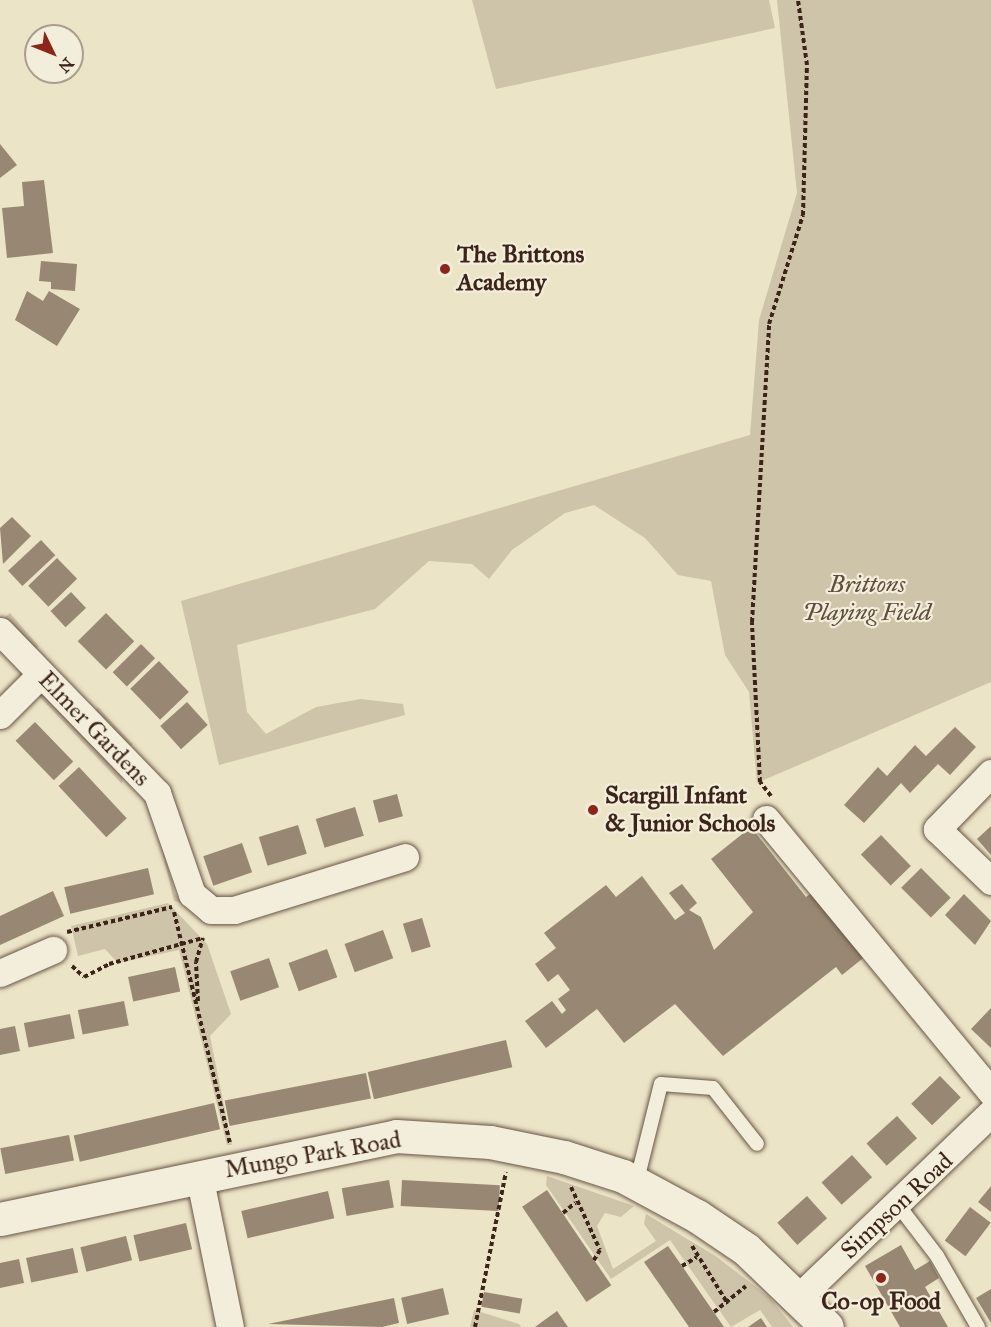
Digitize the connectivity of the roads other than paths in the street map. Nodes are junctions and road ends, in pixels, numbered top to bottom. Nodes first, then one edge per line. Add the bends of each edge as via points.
1 (0, 631) edge
2 (41, 674) junction
3 (0, 715) edge
4 (991, 773) edge
5 (766, 819) dead end
6 (405, 857) dead end
7 (991, 881) edge
8 (53, 950) road end
9 (0, 973) edge
10 (991, 1092) edge
11 (991, 1113) edge
12 (757, 1144) dead end
13 (199, 1175) junction
14 (636, 1184) junction
15 (898, 1205) junction
16 (0, 1219) edge
17 (800, 1296) junction
18 (230, 1327) edge
19 (827, 1327) edge
20 (978, 1327) edge

1 - 2 street, Elmer Gardens
2 - 3 street
2 - 6 street, Elmer Gardens via 157,793 183,901 212,910 234,910
4 - 7 street via 937,829
5 - 10 street
8 - 9 street
11 - 15 street, Simpson Road
12 - 14 lane via 713,1088 661,1084
13 - 14 street, Mungo Park Road via 396,1136 510,1146 564,1157
13 - 16 street, Mungo Park Road
13 - 18 street
14 - 17 street, Mungo Park Road via 697,1216
15 - 17 street, Simpson Road
15 - 20 lane via 937,1256
17 - 19 street, Mungo Park Road

